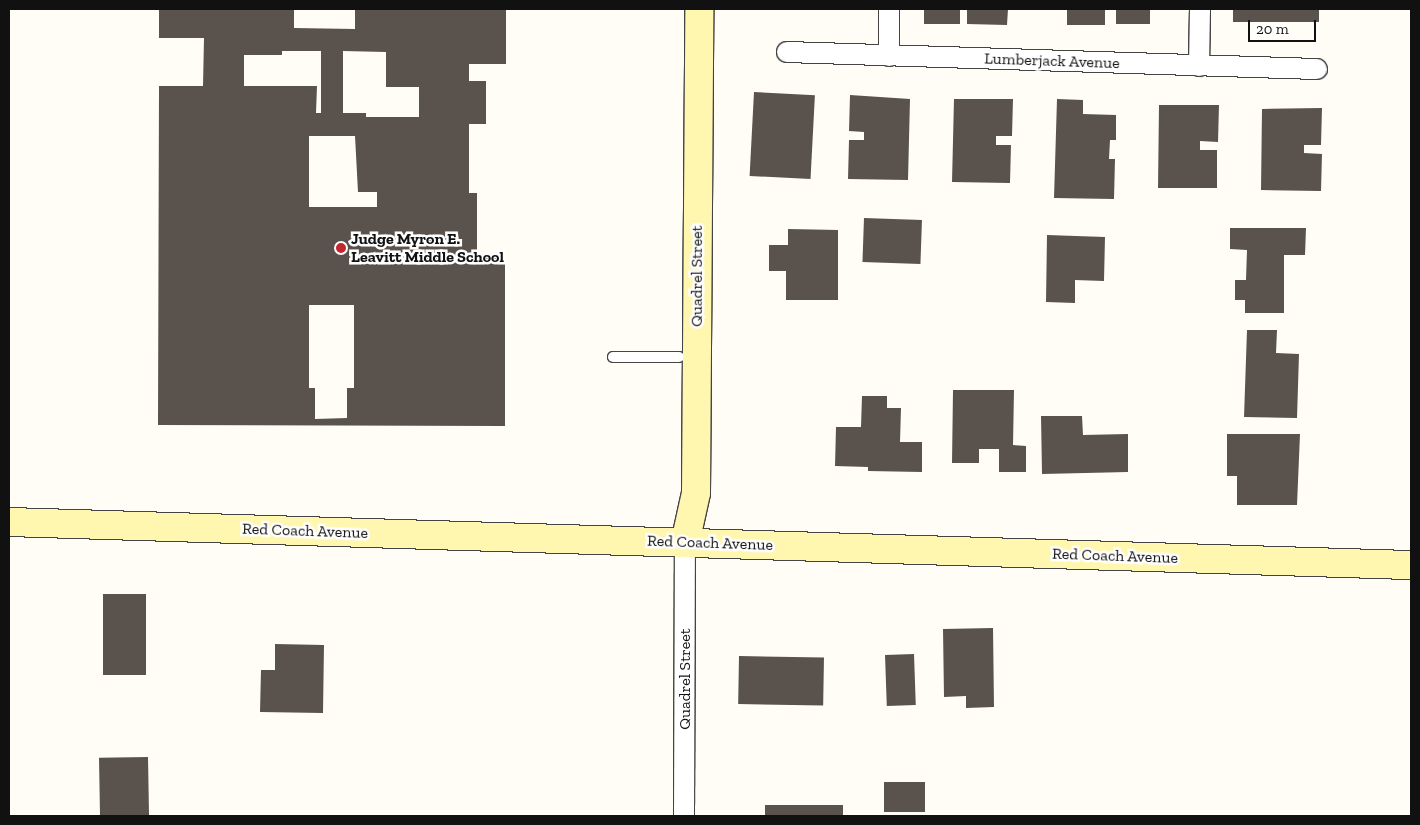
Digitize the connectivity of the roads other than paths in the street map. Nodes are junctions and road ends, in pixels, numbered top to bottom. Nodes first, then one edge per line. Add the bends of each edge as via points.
1 (682, 9) edge
2 (699, 9) edge
3 (890, 9) edge
4 (1200, 9) edge
5 (787, 52) dead end
6 (889, 56) junction
7 (1199, 66) junction
8 (1317, 70) dead end
9 (613, 357) dead end
10 (688, 358) junction
11 (9, 522) edge
12 (685, 542) junction
13 (1411, 565) edge
14 (684, 816) edge

1 - 10 street, Quadrel Street
2 - 10 street, Quadrel Street
3 - 6 street
4 - 7 street
5 - 6 street, Lumberjack Avenue
6 - 7 street, Lumberjack Avenue
7 - 8 street, Lumberjack Avenue
9 - 10 lane
10 - 12 street, Quadrel Street via 696,493
11 - 12 street, Red Coach Avenue
12 - 13 street, Red Coach Avenue
12 - 14 street, Quadrel Street

